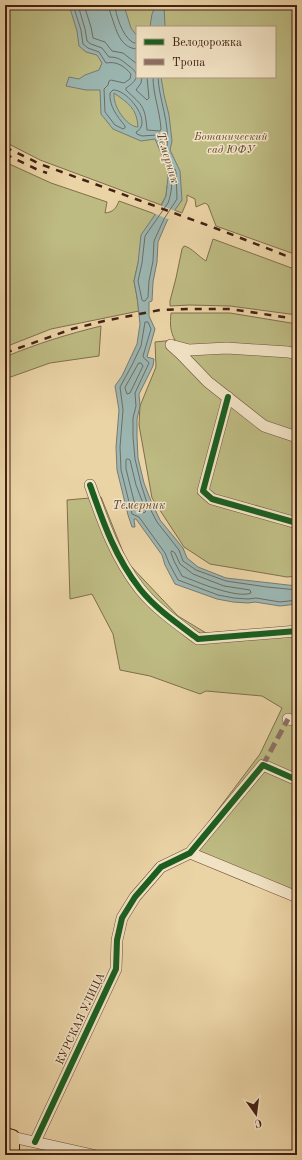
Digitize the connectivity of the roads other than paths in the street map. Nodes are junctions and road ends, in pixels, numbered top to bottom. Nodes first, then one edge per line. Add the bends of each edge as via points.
1 (297, 354) edge
2 (228, 397) junction
3 (297, 437) edge
4 (90, 485) dead end
5 (297, 523) edge
6 (297, 631) edge
7 (297, 780) edge
8 (190, 853) junction
9 (297, 897) edge
10 (9, 1136) edge
11 (35, 1142) junction
12 (12, 1155) edge
13 (93, 1155) edge

1 - 2 street via 227,348 189,350 171,346 208,382
2 - 3 street via 264,426
2 - 5 street via 203,491 212,499
4 - 6 street via 119,558 141,589 168,616 198,639
7 - 8 street, КУРСКАЯ УЛИЦА via 263,765
8 - 9 street
8 - 11 street, КУРСКАЯ УЛИЦА via 161,867 122,918 117,940 116,969
10 - 11 street
10 - 12 main road
11 - 13 street

